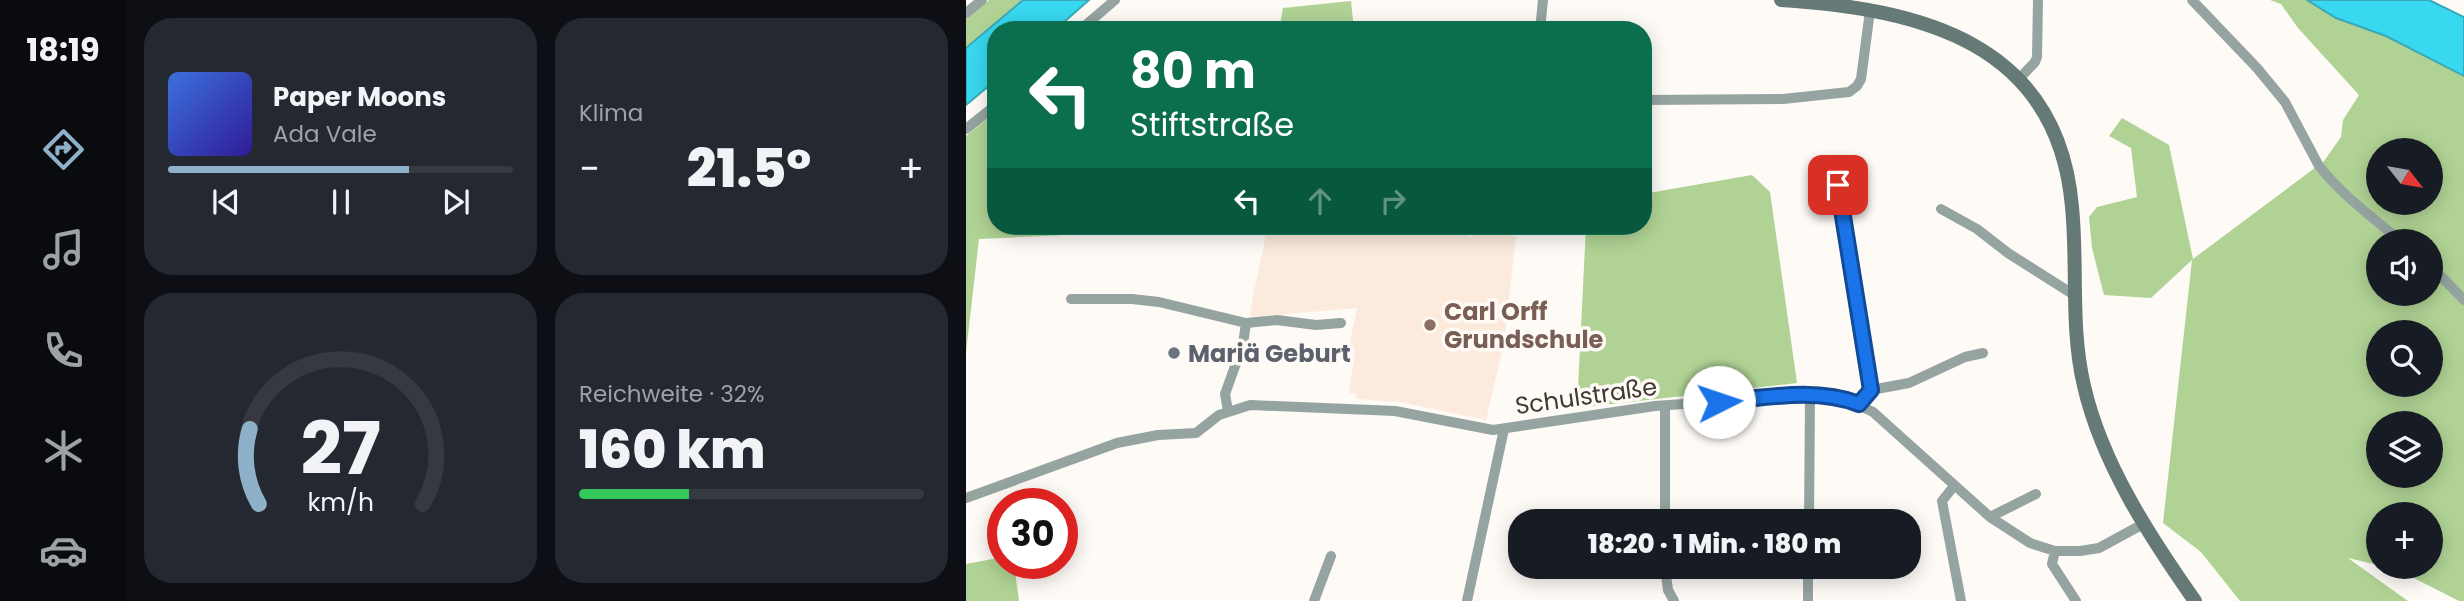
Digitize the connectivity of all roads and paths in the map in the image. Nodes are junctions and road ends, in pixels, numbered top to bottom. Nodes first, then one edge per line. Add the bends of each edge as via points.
1 (982, 0) edge
2 (1115, 0) edge
3 (1543, 0) edge
4 (1781, 0) edge
5 (2038, 0) edge
6 (2192, 0) edge
7 (1870, 10) junction
8 (966, 13) edge
9 (1090, 21) edge
10 (1541, 21) edge
11 (2018, 80) junction
12 (1652, 100) edge
13 (987, 112) edge
14 (966, 129) edge
15 (1838, 185) dead end
16 (1941, 209) dead end
17 (2386, 229) edge
18 (2443, 277) edge
19 (2075, 293) junction
20 (1071, 299) dead end
21 (2464, 300) edge
22 (1246, 323) junction
23 (1341, 323) dead end
24 (1983, 353) dead end
25 (1871, 390) junction
26 (1810, 395) junction
27 (1859, 404) junction
28 (1665, 406) junction
29 (1228, 411) junction
30 (1504, 429) junction
31 (1954, 486) junction
32 (2036, 494) dead end
33 (966, 498) edge
34 (1665, 509) edge
35 (1808, 509) edge
36 (1990, 517) junction
37 (2145, 523) junction
38 (2055, 551) junction
39 (1331, 556) dead end
40 (1667, 579) edge
41 (1808, 579) edge
42 (1314, 601) edge
43 (1467, 601) edge
44 (1674, 601) edge
45 (1808, 601) edge
46 (1961, 601) edge
47 (2076, 601) edge
48 (2195, 601) edge

1 - 8 street
2 - 9 street
3 - 10 street
4 - 7 main road
5 - 11 street via 2037,57
6 - 17 street via 2285,102 2326,175
7 - 11 main road via 1956,34 1991,55
7 - 12 street via 1861,79 1849,92 1783,99
11 - 19 main road via 2051,126 2067,169
13 - 14 street
15 - 25 street
16 - 19 street
18 - 21 street
19 - 37 main road via 2079,360 2088,405
20 - 22 street via 1159,302
22 - 23 street
22 - 29 street via 1244,344 1225,394
24 - 25 street via 1909,383
25 - 27 street
26 - 27 street, Schulstraße
26 - 28 street, Schulstraße
26 - 35 street
27 - 31 street, Schulstraße
28 - 30 street, Schulstraße
28 - 34 street
29 - 30 street, Schulstraße via 1261,404 1372,409
29 - 33 street via 1196,433 1117,443
30 - 43 street
31 - 36 street, Schulstraße
31 - 46 street via 1942,502
32 - 36 street
36 - 38 street, Schulstraße via 2030,543
37 - 38 street, Schulstraße via 2099,548
37 - 48 main road
38 - 47 street via 2052,564
39 - 42 street
40 - 44 street
41 - 45 street

